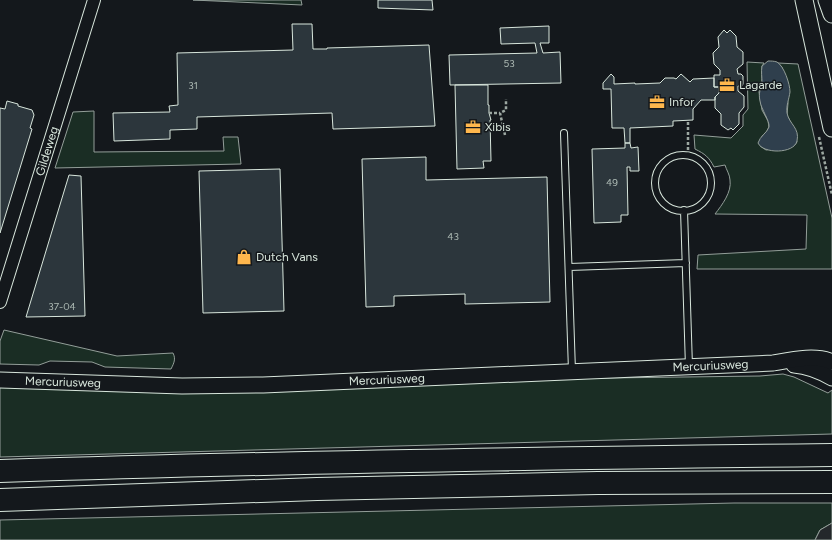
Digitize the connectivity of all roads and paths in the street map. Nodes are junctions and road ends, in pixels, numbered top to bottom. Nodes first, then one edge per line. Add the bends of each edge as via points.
1 (94, 0) edge
2 (804, 0) edge
3 (827, 0) edge
4 (832, 14) edge
5 (506, 99) dead end
6 (489, 113) dead end
7 (500, 113) junction
8 (688, 120) dead end
9 (832, 128) edge
10 (564, 133) dead end
11 (505, 135) dead end
12 (688, 155) junction
13 (684, 210) junction
14 (686, 263) junction
15 (569, 267) junction
16 (0, 302) edge
17 (832, 362) edge
18 (773, 363) junction
19 (689, 367) junction
20 (572, 372) junction
21 (832, 378) edge
22 (0, 380) edge
23 (832, 455) edge
24 (0, 471) edge
25 (832, 482) edge
26 (0, 500) edge

1 - 16 street, Gildeweg
2 - 9 main road
3 - 4 main road
5 - 7 path via 506,110
6 - 7 path
7 - 11 path
8 - 12 path
10 - 15 lane
12 - 13 lane via 704,164 709,171 711,185 707,197 701,204 693,209
12 - 13 lane via 679,155 666,161 657,171 655,180 660,198 675,209
13 - 14 lane
14 - 15 lane
14 - 19 lane
15 - 20 lane
17 - 18 street, Mercuriusweg via 801,358
18 - 19 street, Mercuriusweg
18 - 21 street, Mercuriusweg via 801,366
19 - 20 street, Mercuriusweg
20 - 22 street, Mercuriusweg via 219,386
23 - 24 highway via 365,461
25 - 26 highway via 325,488

